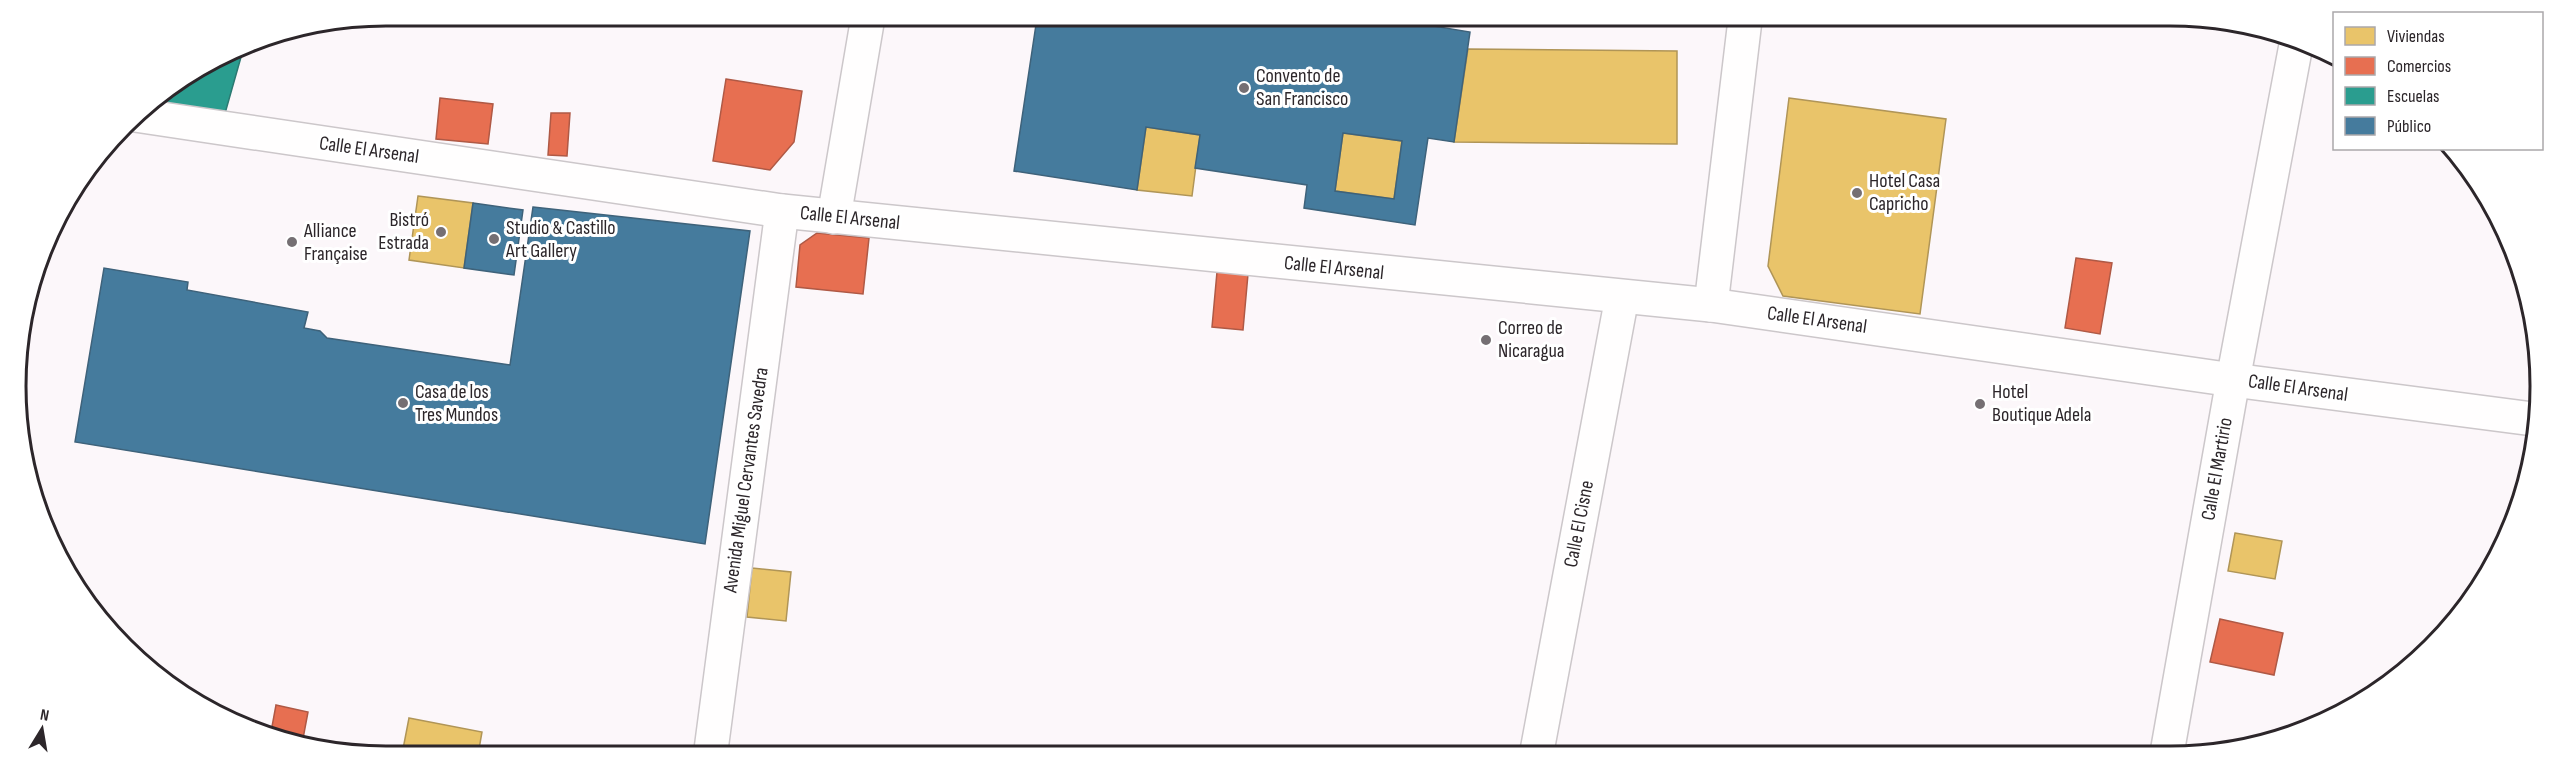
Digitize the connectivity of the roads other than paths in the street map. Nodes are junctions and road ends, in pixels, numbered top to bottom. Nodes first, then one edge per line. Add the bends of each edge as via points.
1 (867, 25) edge
2 (1744, 25) edge
3 (2295, 49) edge
4 (146, 117) edge
5 (782, 211) junction
6 (834, 217) junction
7 (1622, 297) junction
8 (1711, 304) junction
9 (2233, 380) junction
10 (2528, 418) edge
11 (712, 746) edge
12 (1538, 746) edge
13 (2167, 746) edge

1 - 6 street
2 - 8 street
3 - 9 street, Calle El Martirio
4 - 5 street, Calle El Arsenal
5 - 6 street, Calle El Arsenal
5 - 11 street, Avenida Miguel Cervantes Savedra
6 - 7 street, Calle El Arsenal
7 - 8 street, Calle El Arsenal
7 - 12 street, Calle El Cisne
8 - 9 street, Calle El Arsenal
9 - 10 street, Calle El Arsenal
9 - 13 street, Calle El Martirio

